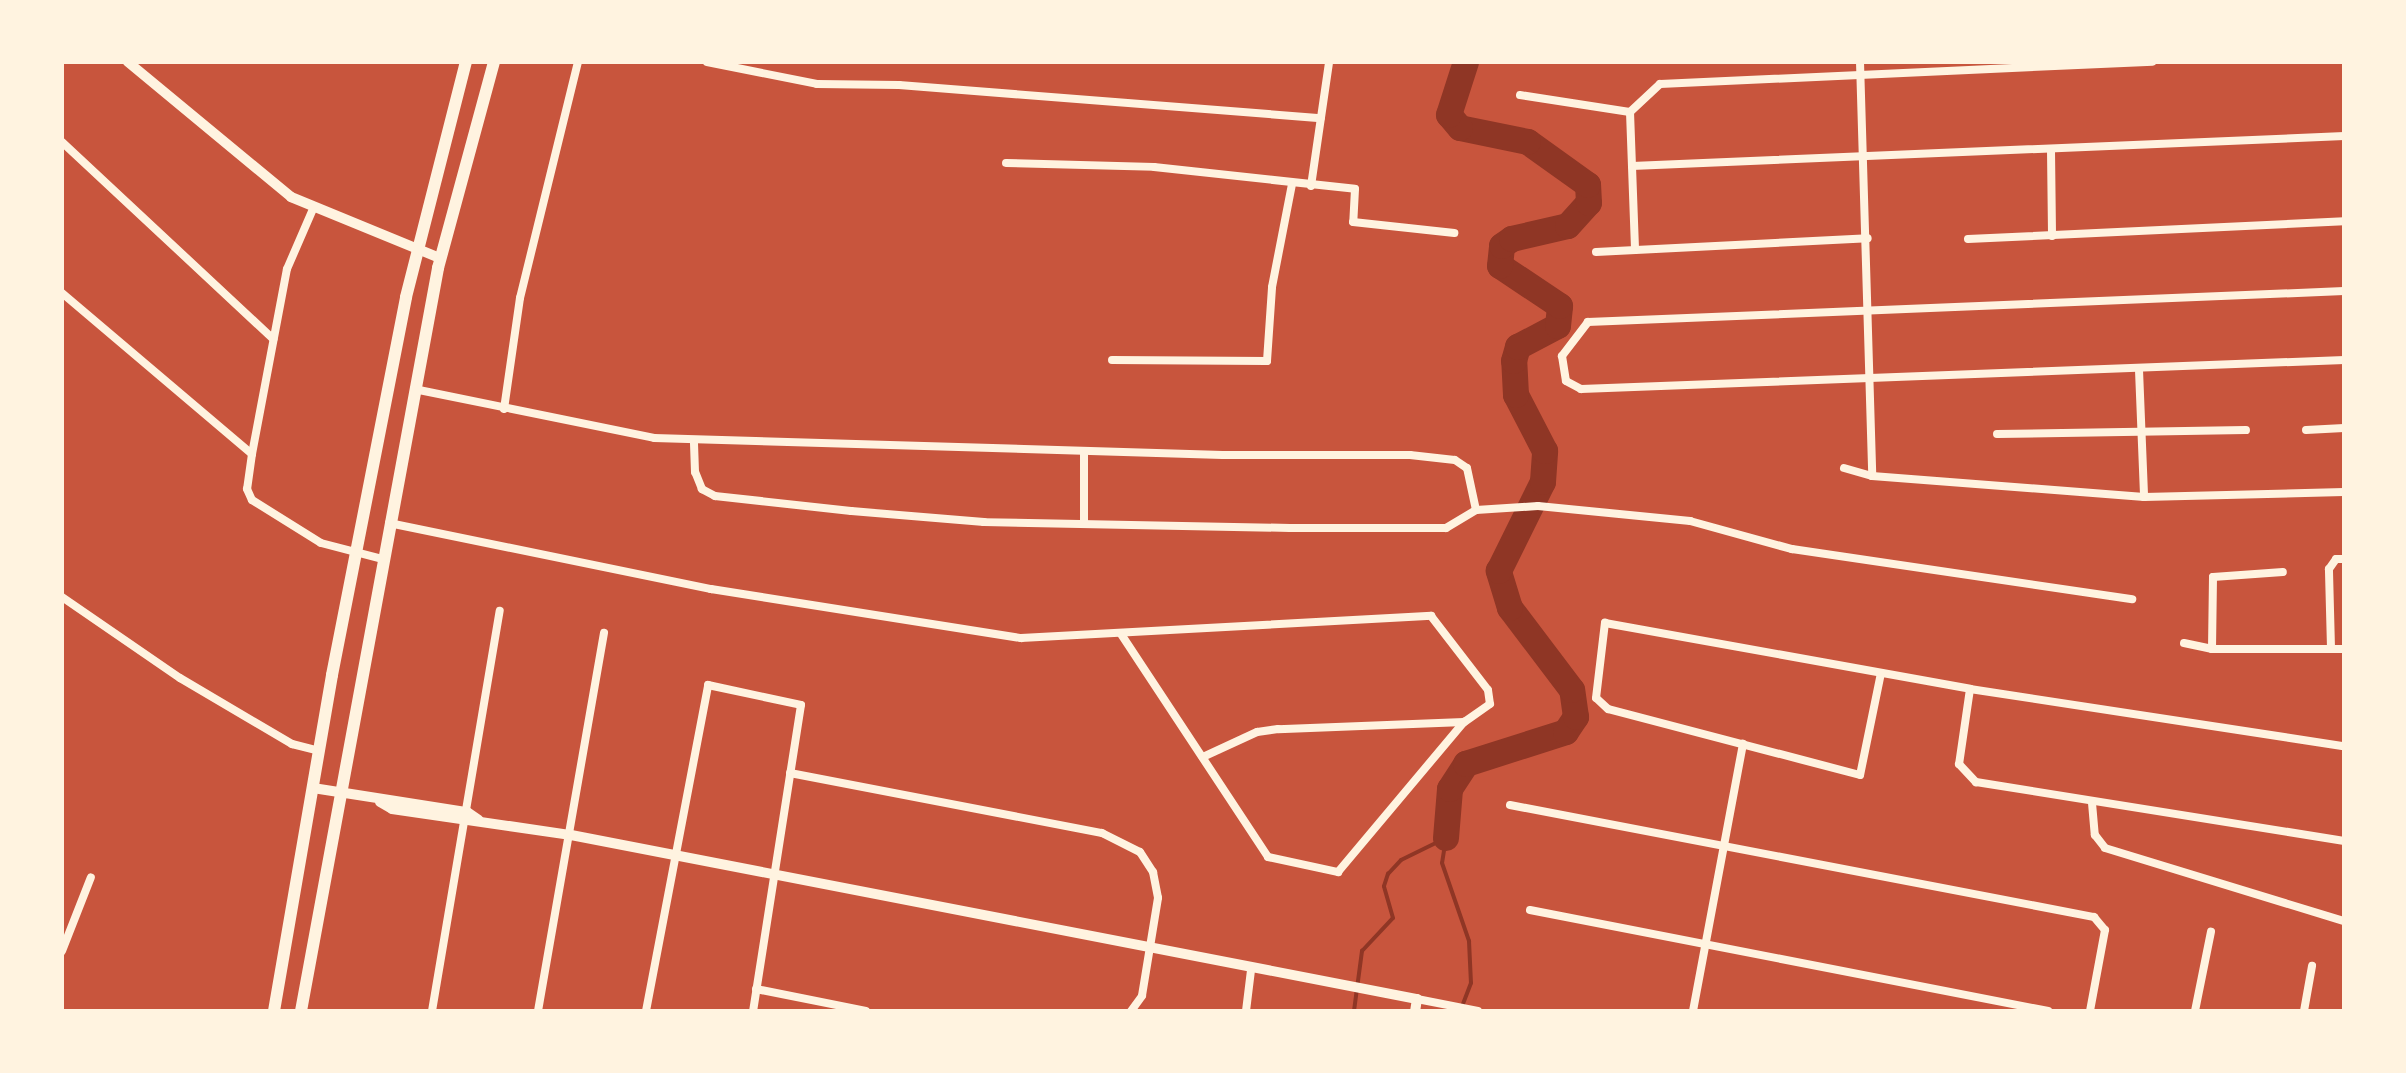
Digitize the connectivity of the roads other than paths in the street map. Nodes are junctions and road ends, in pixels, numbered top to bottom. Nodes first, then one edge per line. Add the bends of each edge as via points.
1 (128, 62) edge
2 (466, 62) edge
3 (494, 62) edge
4 (578, 62) edge
5 (707, 62) edge
6 (1329, 62) edge
7 (1860, 62) edge
8 (2153, 62) edge
9 (1861, 74) junction
10 (1520, 95) dead end
11 (1630, 112) junction
12 (1321, 118) junction
13 (2344, 136) edge
14 (62, 142) edge
15 (2051, 151) junction
16 (1866, 158) junction
17 (1006, 163) dead end
18 (1632, 166) junction
19 (1292, 184) junction
20 (1311, 186) junction
21 (313, 209) junction
22 (2344, 221) edge
23 (1454, 233) dead end
24 (2052, 236) junction
25 (1868, 238) junction
26 (1968, 239) dead end
27 (1635, 250) junction
28 (417, 252) junction
29 (1596, 252) dead end
30 (440, 258) junction
31 (2344, 291) edge
32 (62, 293) edge
33 (1868, 310) junction
34 (273, 339) junction
35 (1112, 360) dead end
36 (2344, 360) edge
37 (2139, 370) junction
38 (1871, 380) junction
39 (414, 389) junction
40 (504, 409) junction
41 (2344, 428) edge
42 (2246, 430) dead end
43 (2306, 430) dead end
44 (2140, 432) junction
45 (1997, 434) dead end
46 (694, 441) junction
47 (1084, 452) junction
48 (252, 454) junction
49 (1844, 468) dead end
50 (1872, 476) junction
51 (2344, 492) edge
52 (2144, 497) junction
53 (1476, 510) junction
54 (387, 522) junction
55 (1084, 524) junction
56 (355, 553) junction
57 (382, 559) junction
58 (2344, 559) edge
59 (2283, 572) dead end
60 (62, 597) edge
61 (2132, 599) dead end
62 (500, 611) dead end
63 (604, 633) dead end
64 (1121, 634) junction
65 (2184, 643) dead end
66 (2331, 648) junction
67 (2212, 649) junction
68 (2344, 649) edge
69 (1881, 673) junction
70 (1970, 689) junction
71 (1464, 722) junction
72 (1743, 744) junction
73 (2344, 746) edge
74 (320, 751) junction
75 (1203, 757) junction
76 (790, 773) junction
77 (313, 788) junction
78 (339, 793) junction
79 (2092, 803) junction
80 (1510, 805) dead end
81 (466, 818) junction
82 (571, 835) junction
83 (2344, 841) edge
84 (1723, 846) junction
85 (673, 856) junction
86 (773, 874) junction
87 (91, 877) dead end
88 (1530, 910) dead end
89 (2344, 921) edge
90 (2211, 932) dead end
91 (1706, 945) junction
92 (1151, 947) junction
93 (62, 951) edge
94 (2312, 966) dead end
95 (1251, 970) junction
96 (756, 989) junction
97 (1417, 999) junction
98 (274, 1011) edge
99 (301, 1011) edge
100 (432, 1011) edge
101 (538, 1011) edge
102 (646, 1011) edge
103 (753, 1011) edge
104 (866, 1011) edge
105 (1131, 1011) edge
106 (1246, 1011) edge
107 (1415, 1011) edge
108 (1478, 1011) edge
109 (1693, 1011) edge
110 (2048, 1011) edge
111 (2090, 1011) edge
112 (2195, 1011) edge
113 (2304, 1011) edge

1 - 21 street via 264,178
2 - 28 main road
3 - 30 main road
4 - 40 street via 520,298
5 - 12 street via 817,84 899,85
6 - 12 street
7 - 9 street
8 - 9 street
9 - 11 street via 1660,84
9 - 16 street
10 - 11 street
11 - 18 street
12 - 20 street
13 - 15 street
14 - 34 street
15 - 16 street
15 - 24 street
16 - 18 street
16 - 25 street
17 - 19 street via 1154,167
18 - 27 street
19 - 20 street
19 - 35 street via 1272,287 1267,361
20 - 23 street via 1355,189 1353,222
21 - 28 street
21 - 34 street via 287,269
22 - 24 street
24 - 26 street
25 - 27 street
25 - 33 street
27 - 29 street
28 - 30 street
28 - 56 main road
30 - 39 main road
31 - 33 street
32 - 48 street
33 - 38 street
33 - 38 street via 1588,322 1562,356 1566,381 1581,389
34 - 48 street
36 - 37 street
37 - 38 street
37 - 44 street
38 - 50 street
39 - 40 street
39 - 54 main road
40 - 46 street
41 - 43 street
42 - 44 street
44 - 45 street
44 - 52 street
46 - 47 street
46 - 55 street via 695,472 702,489 715,496 984,522
47 - 53 street via 1410,455 1455,460 1473,478
47 - 55 street
48 - 56 street via 247,489 252,500 304,534
49 - 50 street
50 - 52 street
51 - 52 street
53 - 55 street via 1446,528
53 - 61 street via 1533,506 1690,521 1792,549
54 - 57 main road
54 - 64 street via 711,589 1021,638
56 - 57 street
56 - 74 main road
57 - 78 main road
58 - 66 street via 2336,559 2329,569
59 - 67 street via 2213,577
60 - 74 street via 180,678 292,744
62 - 81 street
63 - 82 street
64 - 71 street via 1431,616 1488,690 1490,704
64 - 75 street
65 - 67 street
66 - 67 street
66 - 68 street
69 - 70 street
69 - 72 street via 1860,775
69 - 72 street via 1605,623 1596,698 1608,709
70 - 73 street
70 - 79 street via 1959,764 1965,774 1976,782
71 - 75 street via 1278,729 1257,732
71 - 75 street via 1338,872 1268,857
72 - 84 street
74 - 77 main road
76 - 85 street via 801,705 708,685
76 - 86 street
76 - 92 street via 1102,833 1140,852 1153,872 1158,898
77 - 78 street
77 - 98 main road
78 - 81 street via 380,802 393,799
78 - 99 main road
79 - 83 street
79 - 89 street via 2095,835 2105,848
80 - 84 street
81 - 82 street
81 - 100 street
82 - 85 street
82 - 101 street
84 - 91 street
84 - 111 street via 2094,917 2102,923
85 - 86 street
85 - 102 street
86 - 92 street
86 - 96 street
87 - 93 street
88 - 91 street
90 - 112 street
91 - 109 street
91 - 110 street
92 - 95 street
92 - 105 street via 1142,996
94 - 113 street
95 - 97 street
95 - 106 street
96 - 103 street
96 - 104 street
97 - 107 street
97 - 108 street

